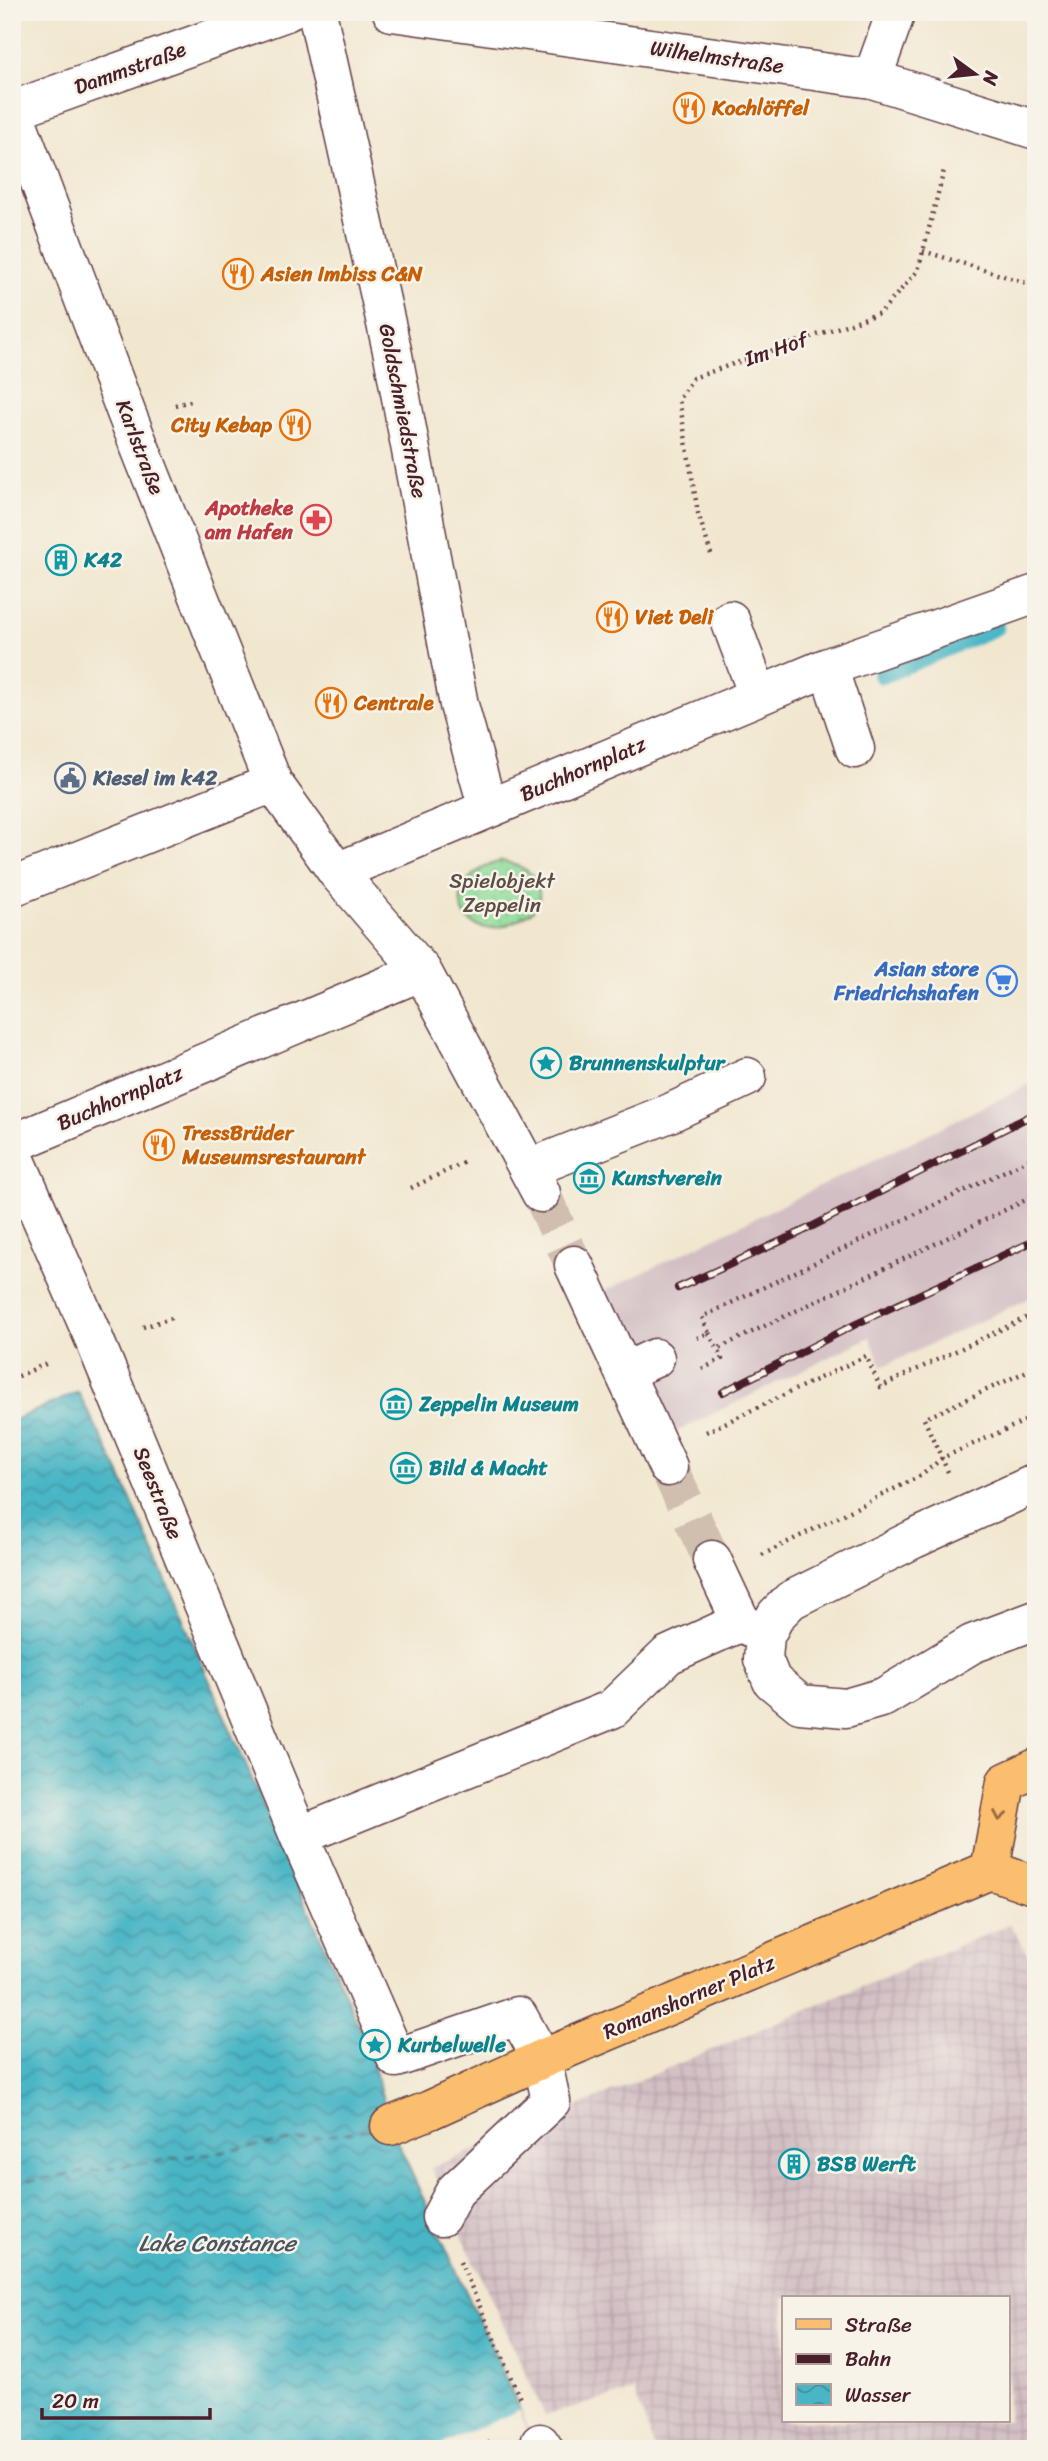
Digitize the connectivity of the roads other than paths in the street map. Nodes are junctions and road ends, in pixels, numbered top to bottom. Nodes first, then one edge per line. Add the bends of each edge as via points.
1 (286, 12) edge
2 (317, 12) edge
3 (392, 12) edge
4 (896, 12) edge
5 (872, 79) junction
6 (13, 109) edge
7 (1036, 130) edge
8 (1036, 594) edge
9 (730, 620) dead end
10 (828, 667) junction
11 (758, 695) junction
12 (855, 749) dead end
13 (273, 783) junction
14 (488, 809) junction
15 (337, 872) junction
16 (12, 887) edge
17 (422, 971) junction
18 (747, 1077) dead end
19 (12, 1144) edge
20 (12, 1151) edge
21 (574, 1265) tunnel mouth
22 (668, 1467) tunnel mouth
23 (1036, 1483) edge
24 (716, 1568) tunnel mouth
25 (1036, 1620) edge
26 (753, 1629) junction
27 (1036, 1768) edge
28 (299, 1836) junction
29 (990, 1870) junction
30 (1036, 1886) edge
31 (542, 2059) junction
32 (390, 2126) dead end
33 (442, 2217) dead end

1 - 6 street, Dammstraße
2 - 14 street, Goldschmiedstraße via 393,355 459,705
3 - 5 street, Wilhelmstraße
4 - 5 street
5 - 7 street, Wilhelmstraße
6 - 13 street, Karlstraße via 127,415
8 - 10 street, Buchhornplatz
9 - 11 street
10 - 11 street, Buchhornplatz
10 - 12 street
11 - 14 street, Buchhornplatz
13 - 15 street
13 - 16 street
14 - 15 street, Buchhornplatz
15 - 17 street
17 - 18 street via 527,1167 672,1112
17 - 19 street, Buchhornplatz
20 - 28 street, Seestraße
21 - 22 street via 640,1365
23 - 26 street via 791,1600
24 - 26 street
25 - 26 street via 972,1644 884,1698 846,1708 800,1704 772,1681
26 - 28 street via 668,1655 612,1709
27 -> 29 main road via 1006,1782
28 - 31 street, Seestraße via 396,2058 519,2016
29 - 30 main road
29 - 31 main road, Romanshorner Platz
31 - 32 main road, Romanshorner Platz
31 - 33 street via 551,2101 455,2191

